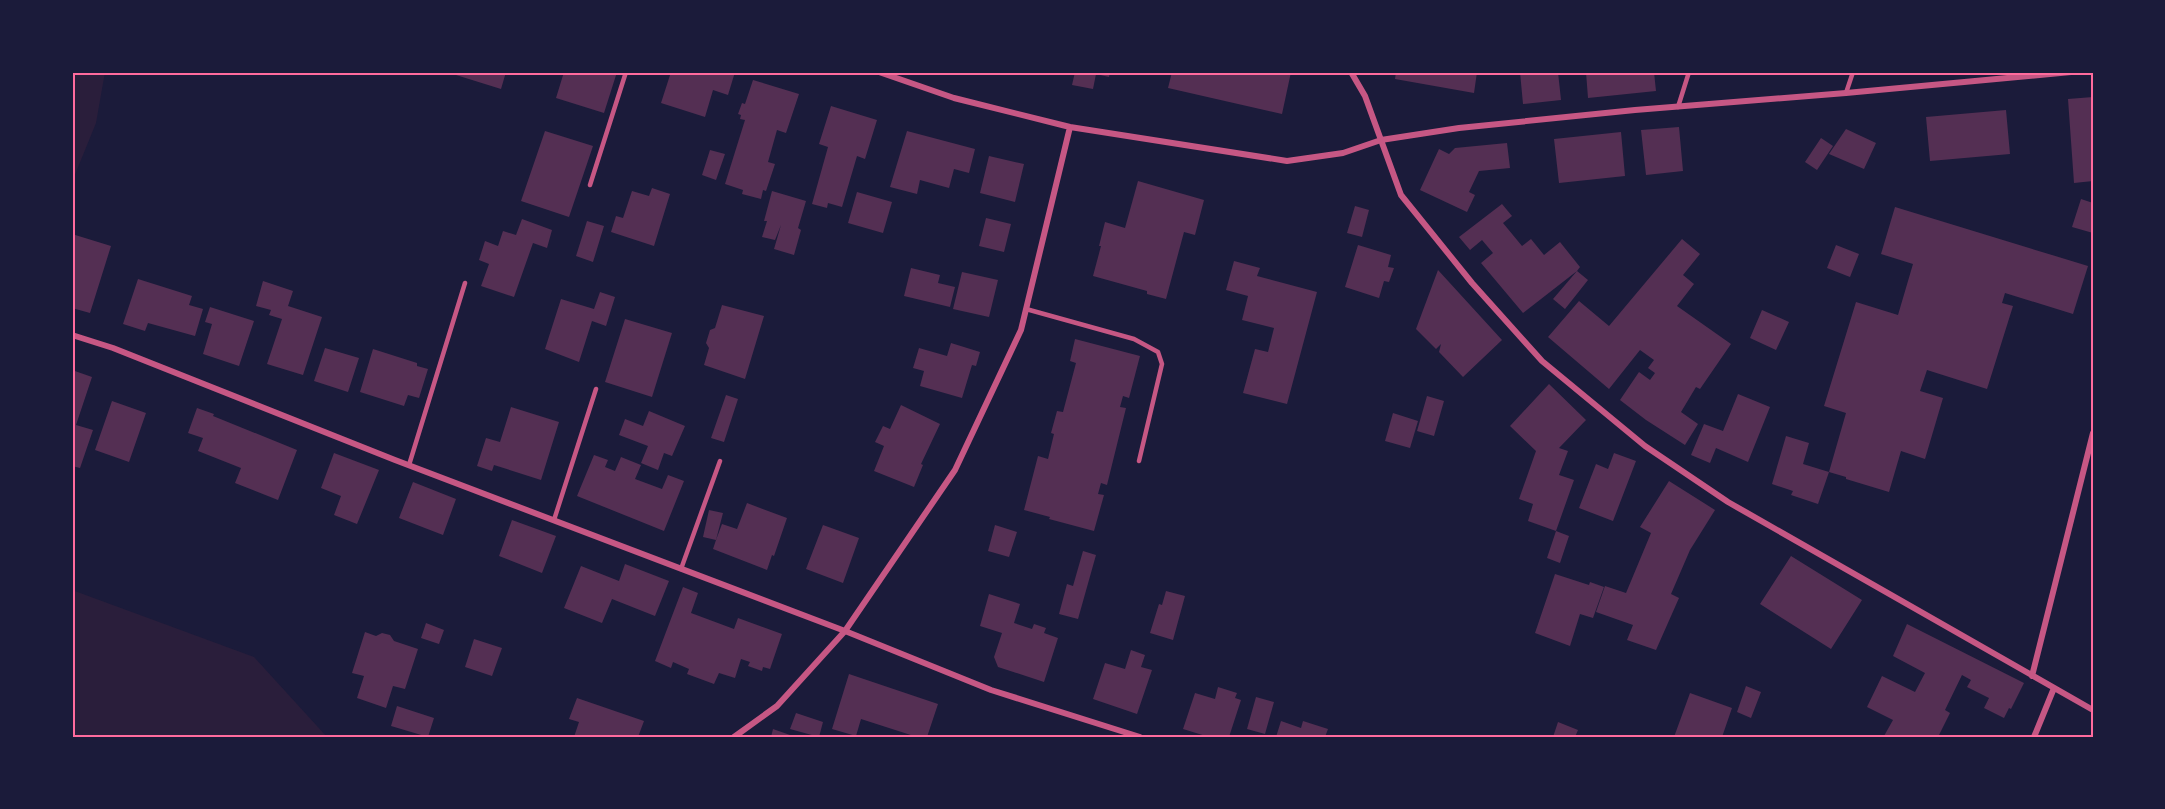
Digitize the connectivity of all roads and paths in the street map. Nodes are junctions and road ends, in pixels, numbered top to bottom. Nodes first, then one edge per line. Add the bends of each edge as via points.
1 (626, 72) edge
2 (879, 72) edge
3 (1351, 72) edge
4 (1689, 72) edge
5 (1853, 72) edge
6 (2071, 72) edge
7 (1846, 93) junction
8 (1678, 107) junction
9 (1070, 127) junction
10 (1381, 140) junction
11 (590, 185) dead end
12 (465, 283) dead end
13 (1026, 309) junction
14 (72, 335) edge
15 (596, 389) dead end
16 (2093, 433) edge
17 (720, 461) dead end
18 (1139, 461) dead end
19 (409, 465) junction
20 (554, 520) junction
21 (681, 569) junction
22 (846, 631) junction
23 (2032, 676) junction
24 (2054, 688) junction
25 (2093, 710) edge
26 (734, 737) edge
27 (1138, 737) edge
28 (2034, 737) edge

1 - 11 lane
2 - 9 street via 954,98
3 - 10 street via 1365,96
4 - 8 lane
5 - 7 lane
6 - 7 street
7 - 8 street
8 - 10 street via 1459,128
9 - 10 street via 1287,161 1343,153
9 - 13 street
10 - 23 street via 1401,195 1472,283 1542,361 1636,439 1728,502
12 - 19 lane
13 - 18 lane via 1134,339 1158,352 1162,364
13 - 22 street via 1021,330 955,470
14 - 19 street
15 - 20 lane
16 - 23 street
17 - 21 lane
19 - 20 street
20 - 21 street
21 - 22 street
22 - 26 street via 777,706
22 - 27 street via 991,690
23 - 24 street
24 - 25 street
24 - 28 street

